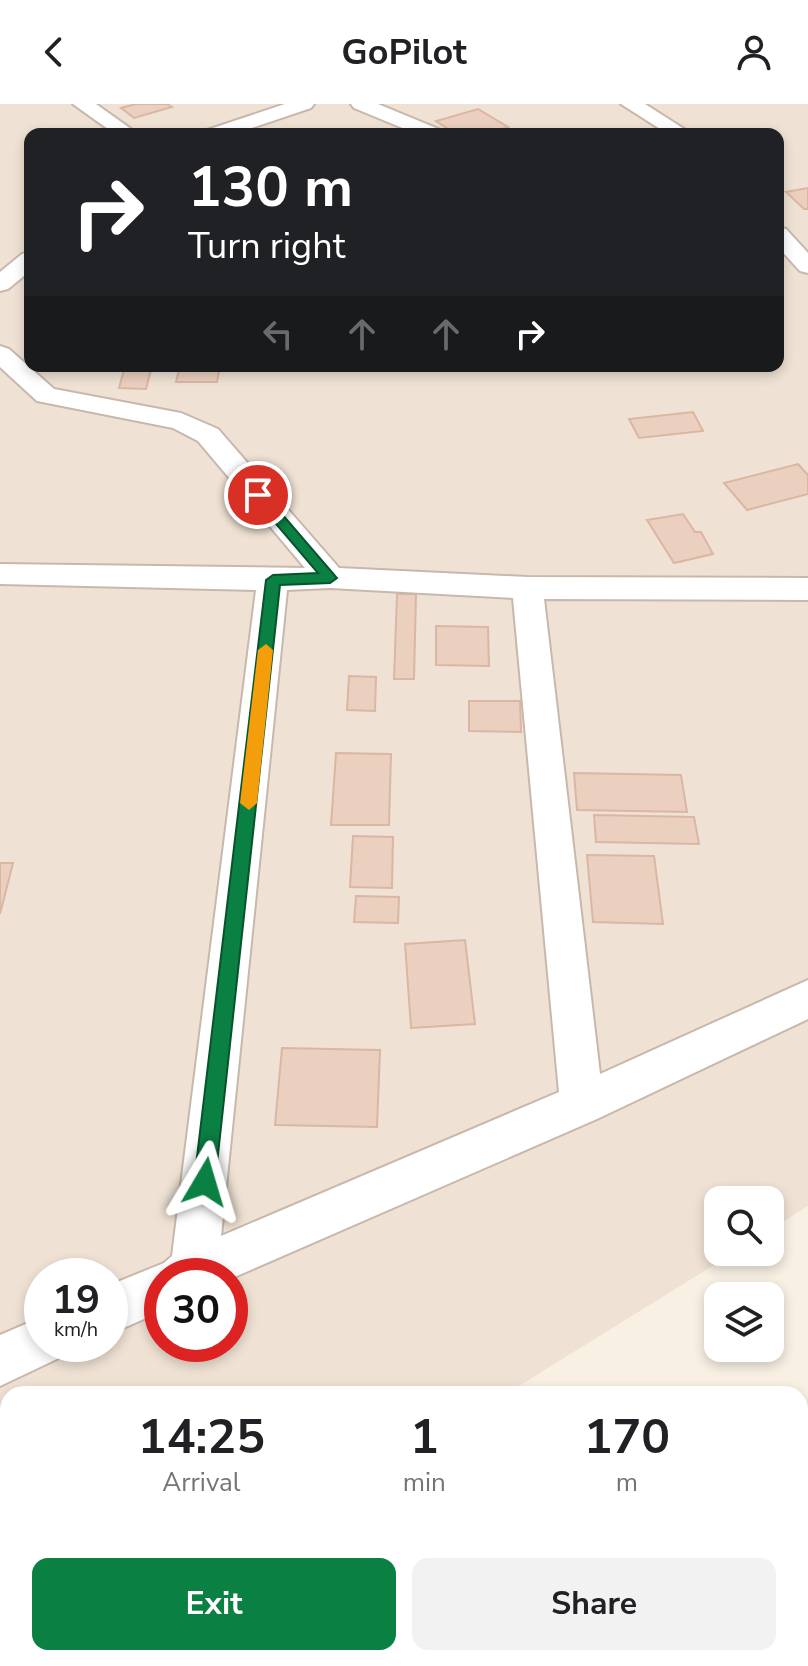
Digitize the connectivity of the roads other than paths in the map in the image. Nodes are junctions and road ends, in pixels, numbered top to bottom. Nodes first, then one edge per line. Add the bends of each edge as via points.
1 (83, 104) edge
2 (304, 104) edge
3 (361, 104) edge
4 (631, 104) edge
5 (119, 128) edge
6 (232, 128) edge
7 (419, 128) edge
8 (672, 128) edge
9 (784, 240) edge
10 (24, 264) edge
11 (808, 266) edge
12 (0, 284) edge
13 (0, 354) edge
14 (0, 574) edge
15 (330, 578) junction
16 (273, 580) junction
17 (527, 588) junction
18 (808, 589) edge
19 (808, 999) edge
20 (582, 1104) junction
21 (182, 1258) edge
22 (223, 1258) edge
23 (24, 1350) edge
24 (0, 1361) edge

1 - 5 street
2 - 6 street
3 - 7 street
4 - 8 street
9 - 11 street
10 - 12 street
13 - 15 street via 46,395 181,421 208,435
14 - 16 street
15 - 16 street
15 - 17 street
16 - 21 street
17 - 18 street
17 - 20 street
19 - 20 street
20 - 22 street
23 - 24 street

